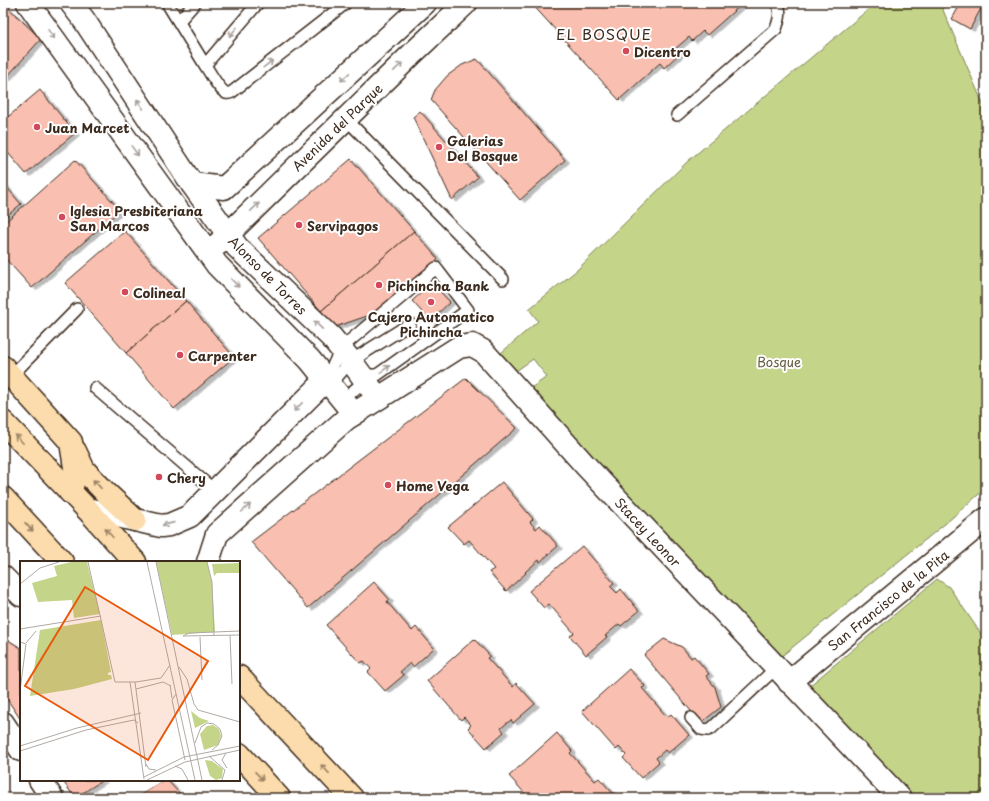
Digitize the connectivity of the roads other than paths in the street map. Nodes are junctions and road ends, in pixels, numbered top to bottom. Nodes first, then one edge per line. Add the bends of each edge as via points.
1 (28, 3) edge
2 (71, 3) edge
3 (167, 3) edge
4 (194, 3) edge
5 (258, 3) edge
6 (346, 3) edge
7 (425, 3) edge
8 (466, 3) edge
9 (777, 3) edge
10 (179, 21) junction
11 (205, 65) junction
12 (677, 115) dead end
13 (346, 119) junction
14 (192, 184) junction
15 (227, 234) junction
16 (209, 254) junction
17 (503, 279) dead end
18 (77, 309) dead end
19 (410, 324) dead end
20 (346, 355) junction
21 (7, 372) edge
22 (365, 380) junction
23 (95, 388) dead end
24 (338, 395) junction
25 (378, 398) junction
26 (3, 422) edge
27 (71, 442) junction
28 (70, 492) junction
29 (215, 492) junction
30 (3, 498) edge
31 (87, 508) junction
32 (986, 519) edge
33 (135, 520) junction
34 (61, 561) edge
35 (134, 561) edge
36 (208, 561) edge
37 (3, 577) edge
38 (20, 594) edge
39 (783, 675) junction
40 (240, 678) edge
41 (691, 718) dead end
42 (3, 723) edge
43 (20, 748) edge
44 (240, 755) edge
45 (41, 781) edge
46 (52, 798) edge
47 (279, 798) edge
48 (352, 798) edge
49 (900, 798) edge

1 -> 16 street, Alonso de Torres
14 -> 2 street, Alonso de Torres
3 - 10 lane
4 - 10 lane
5 -> 11 lane
11 -> 6 lane via 225,92 232,92
7 -> 14 street via 224,188
13 -> 8 street, Avenida del Parque
9 - 12 lane via 780,18 776,29
10 - 11 lane
15 -> 13 street, Avenida del Parque
13 - 17 lane
14 - 15 street, Alonso de Torres
15 - 16 street, Avenida del Parque
20 -> 15 street, Alonso de Torres
16 -> 24 street, Alonso de Torres via 310,360
18 - 21 lane
19 - 20 lane
20 - 22 street, Alonso de Torres
22 -> 20 lane via 371,375 377,375 468,310 451,286 436,268
20 - 24 lane
20 - 24 lane
21 - 27 main road
22 - 24 lane
22 - 25 street, Alonso de Torres
23 - 29 lane
24 - 25 street
24 -> 29 street via 310,394
36 -> 24 street via 217,534 346,419
25 - 39 street, Stacey Leonor via 459,347 472,345 483,351 586,466
28 -> 26 main road
27 - 28 main road via 76,474
33 -> 27 main road via 84,470
28 - 31 main road
29 -> 33 street via 190,516 169,525 153,525
30 -> 34 main road
31 - 33 street
35 -> 31 main road
32 - 39 street, San Francisco de la Pita
37 - 38 street
39 - 41 lane via 708,730 701,729
39 - 49 street, Stacey Leonor
48 -> 40 main road
42 - 43 street
44 -> 47 main road
45 - 46 street

